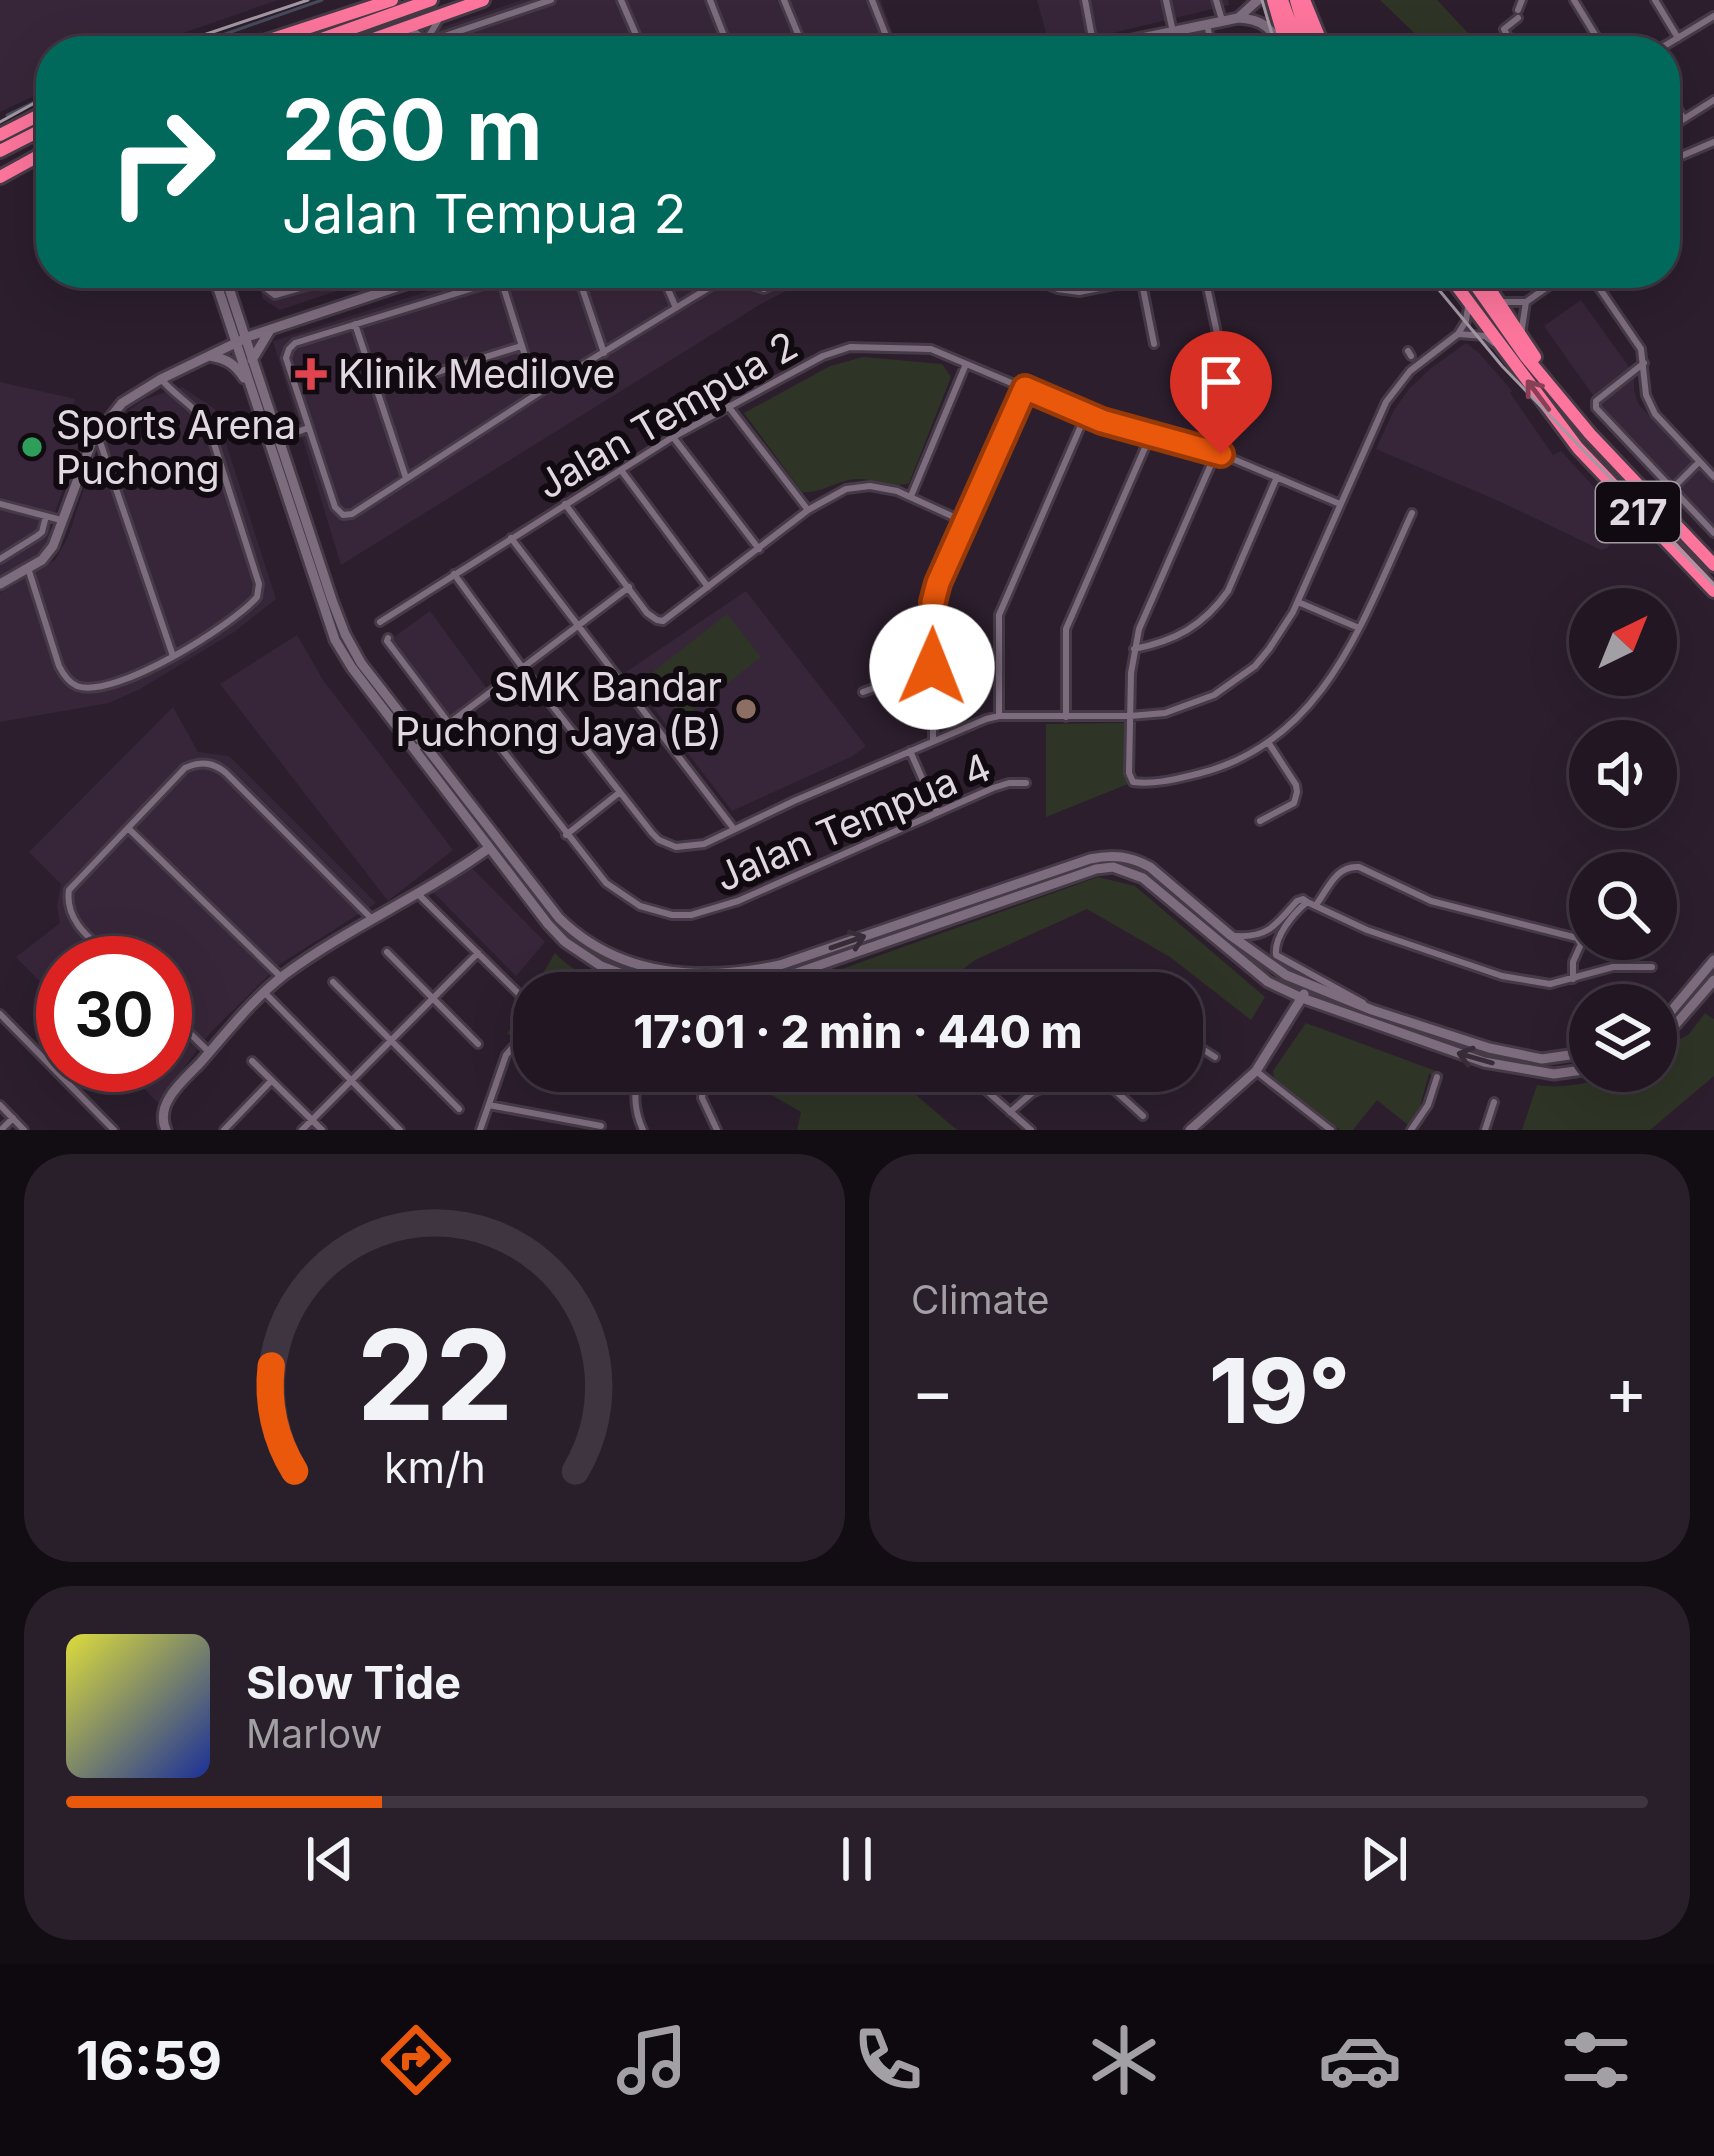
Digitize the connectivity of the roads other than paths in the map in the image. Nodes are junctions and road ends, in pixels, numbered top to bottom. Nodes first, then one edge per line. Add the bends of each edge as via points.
1 (392, 0) edge
2 (431, 0) edge
3 (483, 0) edge
4 (551, 0) edge
5 (621, 0) edge
6 (710, 0) edge
7 (784, 0) edge
8 (872, 0) edge
9 (1085, 0) edge
10 (1166, 0) edge
11 (1216, 0) edge
12 (1258, 0) edge
13 (1273, 0) edge
14 (1282, 0) edge
15 (1300, 0) edge
16 (1522, 0) edge
17 (1574, 0) edge
18 (1655, 0) edge
19 (444, 13) junction
20 (1714, 16) edge
21 (1238, 18) junction
22 (1222, 21) junction
23 (1207, 24) junction
24 (402, 28) junction
25 (1173, 32) junction
26 (282, 36) edge
27 (330, 36) edge
28 (380, 36) edge
29 (420, 36) edge
30 (430, 36) edge
31 (456, 36) edge
32 (637, 36) edge
33 (724, 36) edge
34 (799, 36) edge
35 (886, 36) edge
36 (1090, 36) edge
37 (1153, 36) edge
38 (1208, 36) edge
39 (1275, 36) edge
40 (1285, 36) edge
41 (1293, 36) edge
42 (1307, 36) edge
43 (1317, 36) edge
44 (1508, 36) edge
45 (1596, 36) edge
46 (1677, 36) edge
47 (1680, 37) edge
48 (1714, 100) edge
49 (1680, 113) edge
50 (36, 116) edge
51 (1684, 119) junction
52 (1680, 122) edge
53 (6, 128) edge
54 (36, 133) edge
55 (1714, 142) edge
56 (0, 151) edge
57 (36, 157) edge
58 (1680, 157) edge
59 (0, 177) edge
60 (219, 288) edge
61 (229, 288) edge
62 (267, 288) edge
63 (305, 288) edge
64 (395, 288) edge
65 (466, 288) edge
66 (503, 288) edge
67 (582, 288) edge
68 (667, 288) edge
69 (709, 288) edge
70 (1055, 288) edge
71 (1078, 288) edge
72 (1095, 288) edge
73 (1142, 288) edge
74 (1207, 288) edge
75 (1457, 288) edge
76 (1478, 288) edge
77 (1489, 288) edge
78 (1546, 288) edge
79 (1599, 288) edge
80 (1079, 292) junction
81 (1464, 298) junction
82 (1499, 302) junction
83 (1526, 302) junction
84 (676, 308) junction
85 (237, 312) junction
86 (355, 324) junction
87 (270, 330) junction
88 (1458, 334) junction
89 (1521, 334) junction
90 (241, 341) junction
91 (1154, 344) dead end
92 (521, 346) junction
93 (604, 352) junction
94 (210, 356) junction
95 (1511, 359) junction
96 (252, 360) junction
97 (1644, 363) junction
98 (966, 364) junction
99 (1224, 365) dead end
100 (161, 379) junction
101 (1550, 382) junction
102 (1025, 388) junction
103 (377, 391) junction
104 (537, 394) junction
105 (728, 406) junction
106 (260, 412) junction
107 (1087, 414) junction
108 (308, 428) junction
109 (97, 433) junction
110 (1151, 434) junction
111 (673, 437) junction
112 (278, 439) junction
113 (1216, 453) junction
114 (1700, 461) junction
115 (620, 470) junction
116 (1277, 477) junction
117 (1714, 477) edge
118 (406, 478) junction
119 (1662, 490) junction
120 (911, 496) junction
121 (0, 504) edge
122 (566, 504) junction
123 (1340, 504) junction
124 (808, 511) junction
125 (1412, 513) dead end
126 (46, 516) junction
127 (62, 520) junction
128 (1671, 520) junction
129 (967, 523) junction
130 (1714, 532) edge
131 (511, 538) junction
132 (759, 548) junction
133 (0, 559) edge
134 (1714, 565) edge
135 (28, 568) junction
136 (454, 574) junction
137 (0, 584) edge
138 (629, 587) junction
139 (708, 587) junction
140 (1714, 591) edge
141 (1298, 602) junction
142 (380, 622) dead end
143 (578, 626) junction
144 (1359, 628) junction
145 (388, 638) dead end
146 (1134, 649) junction
147 (173, 656) junction
148 (932, 667) junction
149 (522, 668) junction
150 (863, 692) dead end
151 (999, 716) junction
152 (1130, 716) junction
153 (1066, 717) junction
154 (449, 724) junction
155 (493, 738) dead end
156 (933, 741) junction
157 (1268, 742) junction
158 (419, 746) junction
159 (910, 751) junction
160 (1026, 783) dead end
161 (620, 793) junction
162 (937, 812) junction
163 (1260, 821) dead end
164 (128, 829) junction
165 (734, 829) junction
166 (566, 835) junction
167 (493, 845) junction
168 (418, 894) junction
169 (1311, 903) junction
170 (372, 919) junction
171 (1230, 935) junction
172 (90, 936) edge
173 (387, 952) dead end
174 (478, 953) junction
175 (1714, 960) edge
176 (1652, 967) dead end
177 (652, 969) junction
178 (614, 972) edge
179 (652, 972) edge
180 (799, 972) edge
181 (281, 977) junction
182 (1573, 979) junction
183 (1714, 980) edge
184 (333, 982) dead end
185 (1310, 984) junction
186 (513, 988) edge
187 (264, 992) junction
188 (1302, 998) junction
189 (433, 999) junction
190 (1677, 1005) edge
191 (1372, 1010) junction
192 (0, 1014) edge
193 (1677, 1023) edge
194 (192, 1036) edge
195 (391, 1041) junction
196 (478, 1045) dead end
197 (513, 1048) edge
198 (1203, 1049) edge
199 (209, 1052) junction
200 (1569, 1055) edge
201 (1215, 1057) dead end
202 (252, 1060) dead end
203 (1256, 1071) junction
204 (1569, 1072) edge
205 (1437, 1077) dead end
206 (272, 1080) junction
207 (351, 1080) junction
208 (635, 1092) edge
209 (702, 1092) edge
210 (988, 1092) edge
211 (1494, 1102) dead end
212 (0, 1105) edge
213 (489, 1105) junction
214 (459, 1109) dead end
215 (1010, 1112) junction
216 (1143, 1116) dead end
217 (13, 1118) junction
218 (312, 1120) junction
219 (582, 1126) edge
220 (601, 1126) dead end
221 (2, 1130) edge
222 (25, 1130) edge
223 (114, 1130) edge
224 (166, 1130) edge
225 (224, 1130) edge
226 (302, 1130) edge
227 (322, 1130) edge
228 (400, 1130) edge
229 (480, 1130) edge
230 (643, 1130) edge
231 (717, 1130) edge
232 (1031, 1130) edge
233 (1190, 1130) edge
234 (1330, 1130) edge
235 (1412, 1130) edge
236 (1485, 1130) edge

1 - 26 highway
2 - 27 highway
3 - 19 highway
4 - 31 street
5 - 32 street
6 - 33 street
7 - 34 street
8 - 35 street
9 - 36 street
10 - 25 street
11 - 22 street
12 - 21 main road
13 - 40 highway
14 - 41 highway
15 - 42 highway
15 - 43 highway
16 - 44 street
17 - 45 street
18 - 46 street
19 - 24 highway
19 - 30 street
20 - 47 street
21 - 22 main road
21 - 39 main road via 1262,21
22 - 23 main road
23 - 25 main road
23 - 38 street
24 - 28 highway
24 - 29 street
25 - 37 main road
48 - 51 street
49 - 51 street
50 - 53 highway
51 - 52 street
54 - 56 highway
55 - 58 street
57 - 59 highway
60 - 90 main road
61 - 85 main road
62 - 63 street via 281,296
64 - 87 main road
65 - 86 street
66 - 92 street
67 - 93 street
68 - 84 street
69 - 84 street
70 - 80 street
71 - 80 street
72 - 80 street
73 - 91 street
74 - 99 street
75 - 81 highway, 217
76 - 101 highway
77 - 82 highway
78 - 83 street
79 - 97 street
81 - 88 street
81 - 95 highway, 217
82 - 83 street
82 - 89 highway
83 - 89 street
84 - 93 street
85 - 87 main road
85 - 90 main road
86 - 103 street
86 - 108 street via 289,350
87 - 90 main road
87 - 96 main road
88 - 95 street via 1485,336
88 - 123 street via 1394,389
89 - 101 highway
90 - 94 main road
90 - 96 main road
90 - 106 main road
92 - 103 street
92 - 104 street
93 - 104 street
94 - 100 main road
94 - 106 main road via 236,367
140 -> 95 highway, 217 via 1577,448
96 - 112 main road
97 - 114 street via 1655,414
97 - 119 street via 1595,404
98 - 102 street, Jalan Tempua 2
98 - 105 street, Jalan Tempua 2 via 923,347 850,347
98 - 120 street
100 - 109 main road via 122,403
100 - 147 street via 209,428 259,584 253,603
101 - 119 highway, 217 via 1590,434
102 - 107 street, Jalan Tempua 2
102 - 129 street
103 - 118 street
104 - 118 street
105 - 111 street, Jalan Tempua 2
105 - 124 street
106 - 158 main road via 335,640
107 - 110 street, Jalan Tempua 2
107 - 151 street via 999,615
108 - 112 street
108 - 118 street via 343,515
109 - 127 main road
109 - 147 street
110 - 113 street, Jalan Tempua 2
110 - 153 street via 1066,629
111 - 115 street, Jalan Tempua 2
111 - 132 street
112 - 158 main road via 345,634
113 - 116 street, Jalan Tempua 2
113 - 146 street
114 - 117 street
114 - 119 street
115 - 122 street, Jalan Tempua 2
115 - 139 street
116 - 123 street, Jalan Tempua 2
116 - 146 street via 1217,605 1187,632
119 - 128 highway, 217
119 - 128 street via 1672,496
119 - 130 street
120 - 124 street via 857,486
120 - 129 street
121 - 126 street
122 - 131 street, Jalan Tempua 2
122 - 138 street
123 - 141 street
124 - 132 street
125 - 144 street
126 - 127 street
126 - 133 street via 42,532
127 - 135 main road via 48,554
128 - 134 highway, 217
129 - 148 street via 933,602
131 - 136 street, Jalan Tempua 2
131 - 143 street
132 - 139 street
135 - 137 main road
135 - 147 street via 68,680 82,688 119,683
136 - 142 street, Jalan Tempua 2
136 - 149 street
138 - 139 street via 663,621
138 - 143 street
141 - 144 street
141 - 152 street via 1255,666 1224,689 1181,709
143 - 149 street
143 - 165 street
144 - 157 street via 1318,696
145 - 154 street
146 - 152 street
148 - 150 street
148 - 156 street
149 - 154 street
149 - 161 street
151 - 153 street
151 - 156 street
152 - 153 street
152 - 157 street via 1129,773 1139,784 1208,772
154 - 158 street
155 - 166 street, Jalan Tempua 4
156 - 159 street
157 - 163 street via 1297,792 1294,803
158 - 167 main road
159 - 162 street
159 - 165 street
160 - 162 street, Jalan Tempua 4
161 - 165 street via 668,845 692,847
161 - 166 street
162 - 166 street, Jalan Tempua 4 via 691,915 629,901
164 - 170 street via 185,768 210,764
164 - 172 street via 68,897 68,910
164 - 181 street
167 - 168 main road
167 - 177 main road via 572,931 608,955
167 - 178 main road via 565,942
168 - 170 main road
168 - 174 street
169 - 171 street via 1297,901 1260,935
169 - 182 street via 1502,976
169 - 182 street via 1339,872 1359,867 1431,901 1577,938
169 - 191 street via 1280,935 1276,955
170 - 181 main road
177 -> 171 main road via 780,965 1103,856 1150,867
171 - 185 main road
173 - 189 street
174 - 186 street
174 - 189 street
175 - 190 main road
176 - 182 street
177 - 179 street
180 - 188 main road via 1113,867 1143,878 1268,982
181 - 187 main road
183 - 193 main road
184 - 195 street
185 - 188 main road
185 - 191 main road
187 - 199 main road
187 - 207 street
188 - 203 main road
204 -> 188 main road via 1484,1062
189 - 195 street
189 - 196 street
191 - 200 main road via 1518,1055
192 - 223 street
194 - 199 street
195 - 207 street
195 - 214 street
197 - 213 street
198 - 201 street
199 - 224 main road via 165,1105
202 - 206 street
203 - 233 main road
203 - 234 street
205 - 235 street
206 - 218 street
206 - 225 street
207 - 218 street
207 - 228 street
208 - 230 street
209 - 231 street
210 - 215 street
211 - 236 street
212 - 217 street
213 - 219 street
213 - 229 street
215 - 216 street via 1047,1087 1088,1079 1109,1085
215 - 232 street
217 - 221 street
217 - 222 street
218 - 226 street
218 - 227 street
219 - 220 street

